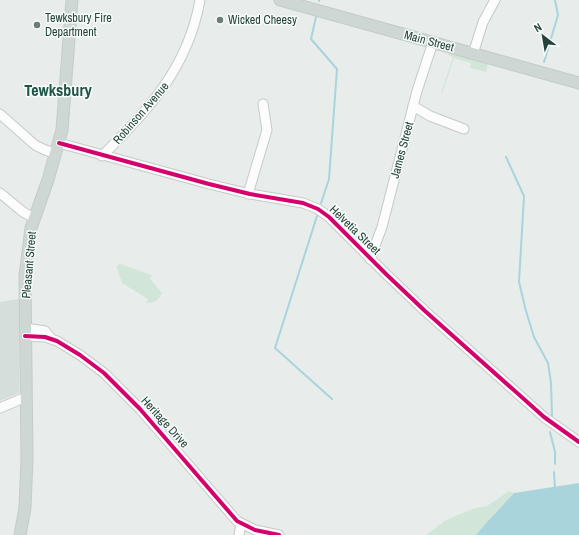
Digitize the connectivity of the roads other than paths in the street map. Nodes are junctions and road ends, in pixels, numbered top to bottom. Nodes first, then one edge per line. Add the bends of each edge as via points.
1 (72, 0) edge
2 (200, 0) edge
3 (280, 0) edge
4 (495, 0) edge
5 (433, 42) junction
6 (473, 54) junction
7 (579, 83) edge
8 (263, 104) dead end
9 (413, 106) junction
10 (0, 114) edge
11 (464, 129) dead end
12 (58, 149) junction
13 (102, 156) junction
14 (0, 193) edge
15 (248, 194) junction
16 (34, 218) junction
17 (370, 259) junction
18 (25, 332) junction
19 (26, 397) junction
20 (0, 408) edge
21 (579, 442) edge
22 (241, 524) junction
23 (20, 535) edge
24 (240, 535) edge
25 (279, 535) edge

1 - 12 main road, Pleasant Street via 63,122
2 - 13 street, Robinson Avenue via 189,40 170,79
3 - 5 main road, Main Street
4 - 6 street via 483,22
5 - 6 main road, Main Street
5 - 9 street, James Street
6 - 7 main road, Main Street
8 - 15 street via 267,130
9 - 11 street via 430,116
9 - 17 street, James Street via 382,227
10 - 12 street, Helvetia Street via 43,150
12 - 13 street, Helvetia Street
12 - 16 main road, Pleasant Street
13 - 15 street, Helvetia Street
14 - 16 street
15 - 17 street, Helvetia Street via 303,203 318,209
16 - 18 main road, Pleasant Street via 25,276
17 - 21 street, Helvetia Street via 534,408
18 - 19 main road, Pleasant Street
18 - 22 street, Heritage Drive via 53,339 68,347 119,387
19 - 20 street
19 - 23 main road, Pleasant Street via 25,508
22 - 24 street
22 - 25 street, Heritage Drive

